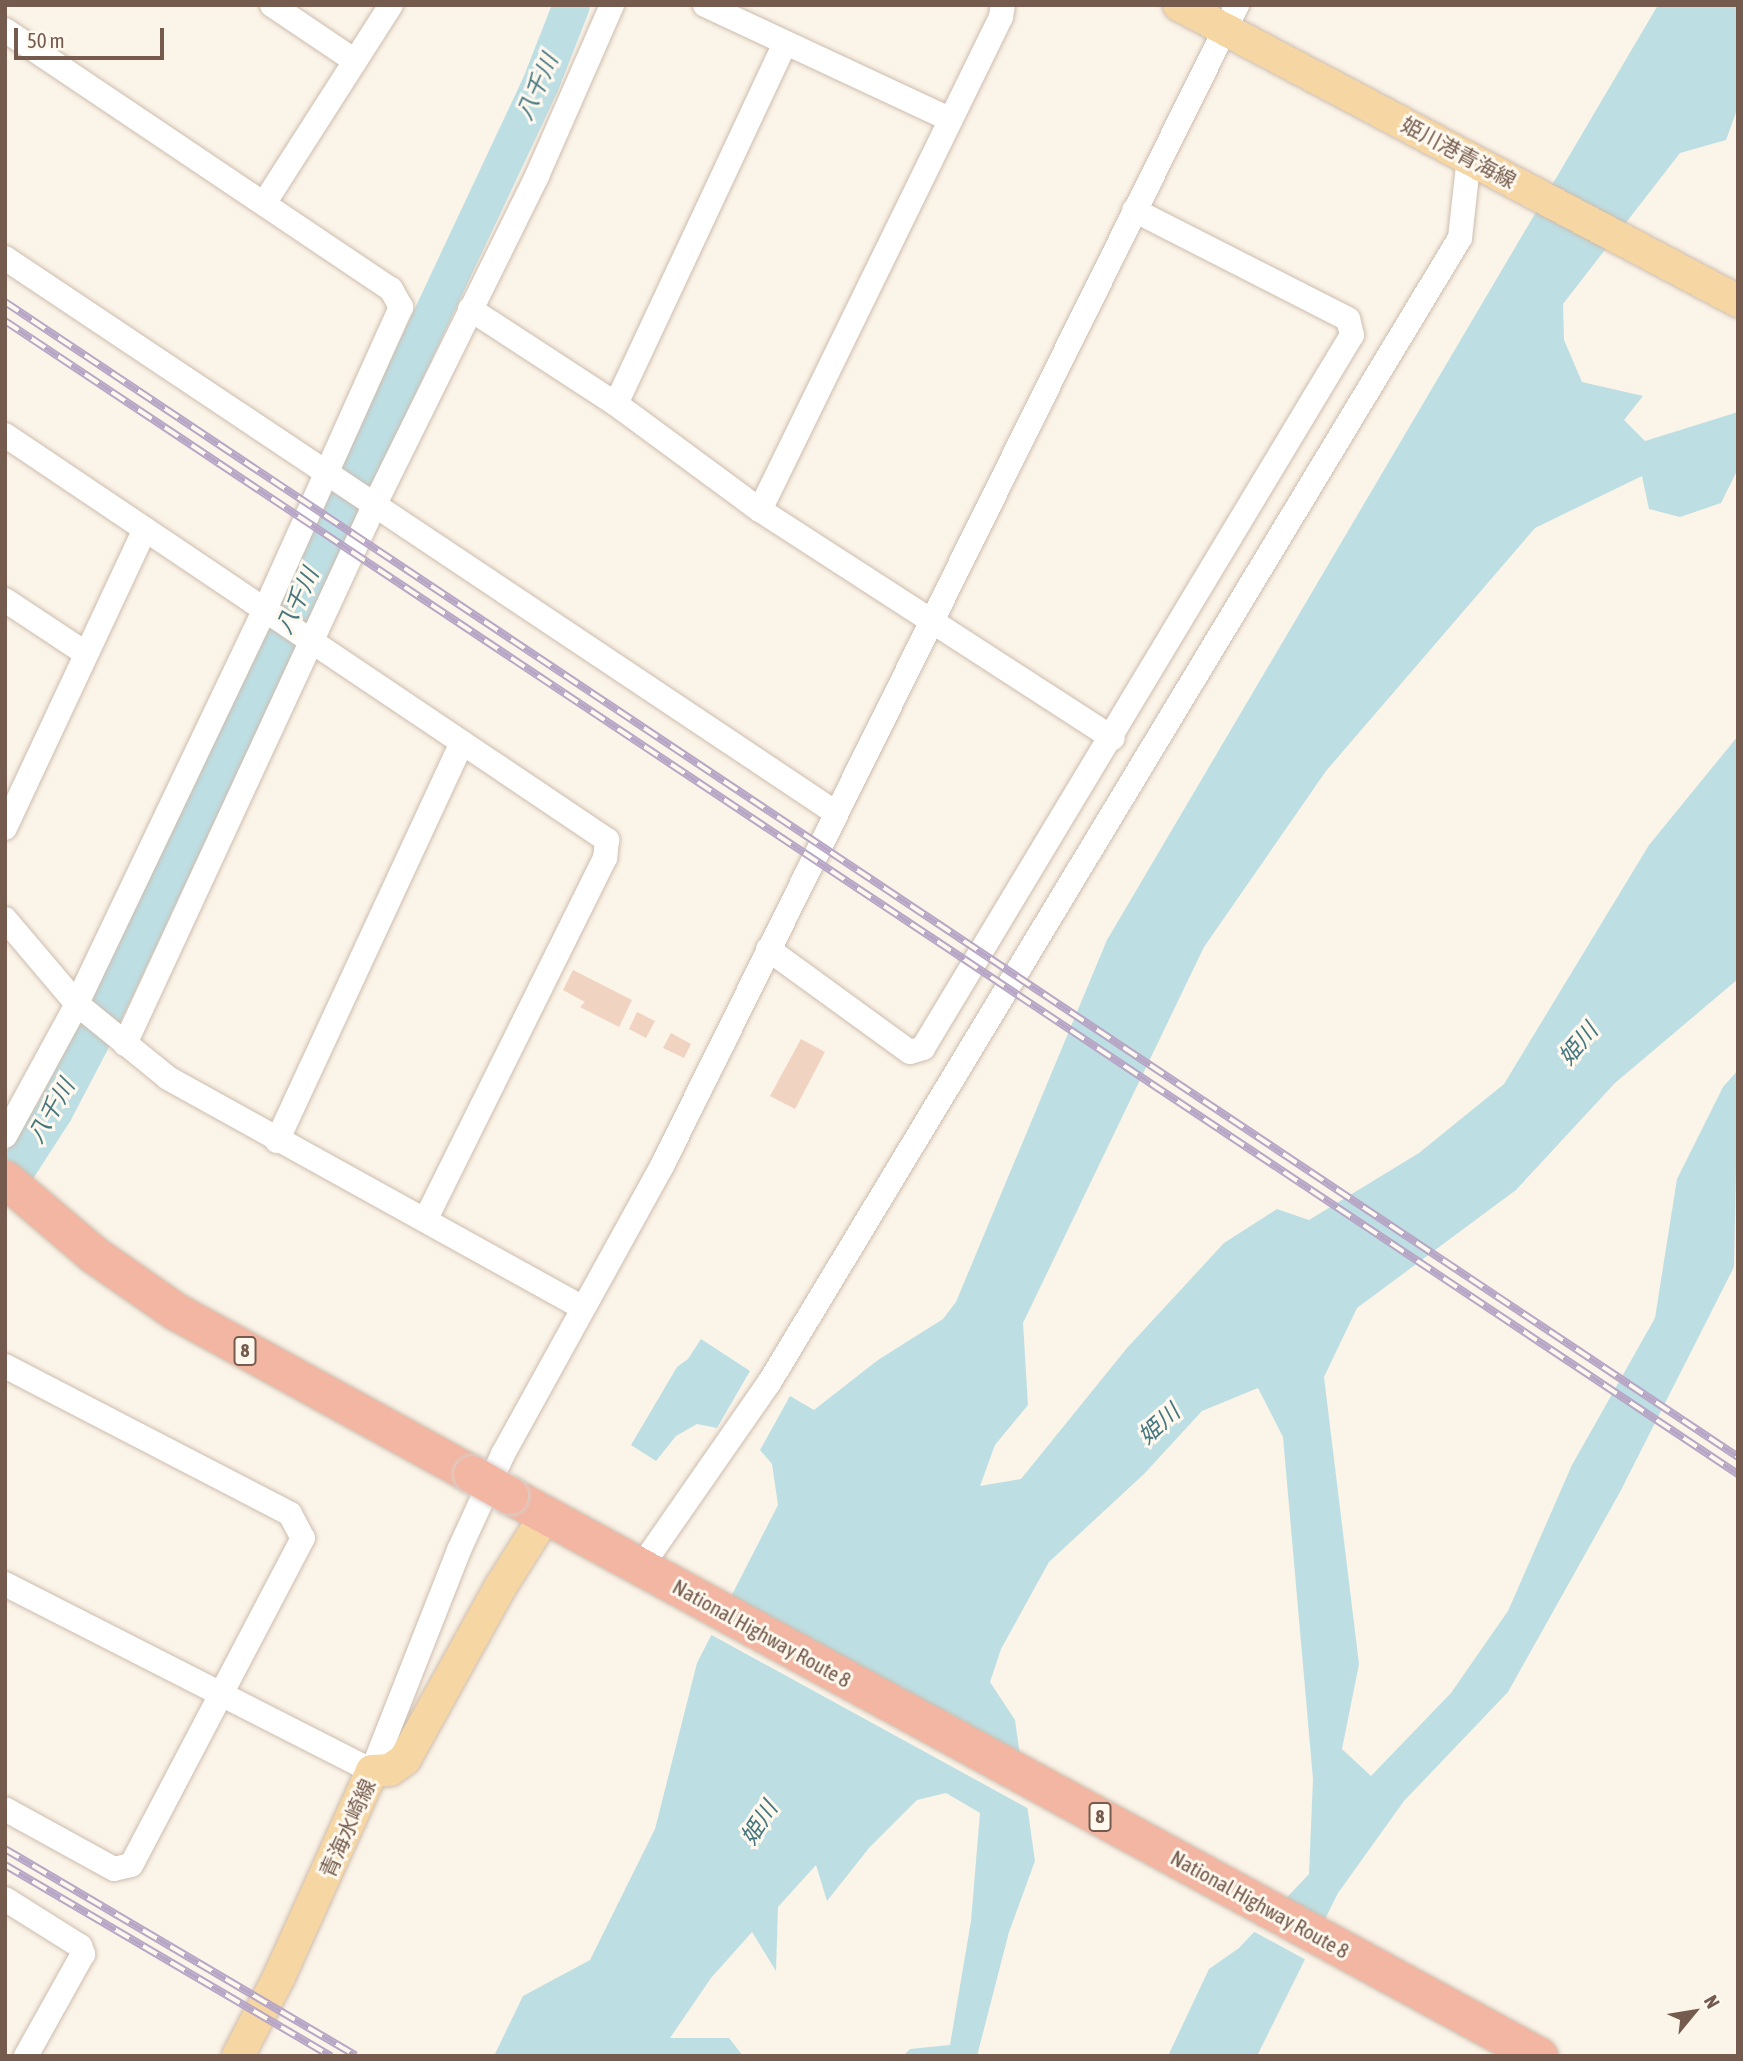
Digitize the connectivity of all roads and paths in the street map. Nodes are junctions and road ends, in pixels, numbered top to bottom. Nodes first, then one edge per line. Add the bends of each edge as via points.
1 (272, 5) edge
2 (391, 5) edge
3 (612, 5) edge
4 (705, 5) edge
5 (1003, 5) edge
6 (1179, 5) edge
7 (1231, 18) edge
8 (5, 30) edge
9 (784, 45) junction
10 (355, 61) junction
11 (949, 119) junction
12 (1469, 157) junction
13 (265, 202) junction
14 (1134, 210) junction
15 (5, 258) edge
16 (1738, 301) edge
17 (470, 309) junction
18 (616, 404) junction
19 (5, 435) edge
20 (326, 474) junction
21 (374, 506) junction
22 (760, 510) junction
23 (145, 529) junction
24 (5, 600) edge
25 (265, 609) junction
26 (933, 618) junction
27 (312, 640) junction
28 (85, 653) junction
29 (1113, 738) junction
30 (462, 743) junction
31 (836, 813) junction
32 (5, 828) edge
33 (5, 919) edge
34 (768, 949) junction
35 (77, 1004) junction
36 (125, 1044) junction
37 (5, 1136) edge
38 (277, 1141) junction
39 (5, 1179) edge
40 (425, 1220) junction
41 (583, 1308) junction
42 (5, 1366) edge
43 (558, 1522) junction
44 (640, 1566) junction
45 (5, 1584) edge
46 (224, 1693) junction
47 (372, 1771) junction
48 (5, 1809) edge
49 (5, 1899) edge
50 (26, 2056) edge
51 (237, 2056) edge
52 (1539, 2056) edge

1 - 10 street
2 - 10 street
3 - 17 street via 537,176
4 - 9 street
5 - 11 street
6 - 7 main road, 姫川港青海線
7 - 12 main road, 姫川港青海線
7 - 14 street
8 - 13 street
9 - 11 street
9 - 18 street
10 - 13 street
11 - 22 street
12 - 16 main road, 姫川港青海線
12 - 44 street via 1460,238 769,1383
13 - 20 street via 399,297 398,321
14 - 26 street
14 - 29 street via 1348,319 1352,335
15 - 20 street
17 - 18 street
17 - 21 street
18 - 22 street
19 - 23 street
20 - 21 street
20 - 25 street
21 - 27 street
21 - 31 street
22 - 26 street
23 - 25 street
23 - 28 street
24 - 28 street
25 - 27 street
25 - 35 street
26 - 29 street
26 - 31 street
27 - 30 street
27 - 36 street
28 - 32 street
29 - 34 street via 923,1048 910,1052
30 - 38 street
30 - 40 street via 601,833 608,849
31 - 34 street
33 - 35 street
34 - 41 street via 662,1166
35 - 36 street
35 - 37 street
36 - 38 street via 168,1078
38 - 40 street
39 - 43 highway, National Highway Route 8 / 8, bridge via 32,1205 175,1311
40 - 41 street
41 - 47 street via 503,1454 470,1526
42 - 46 street via 296,1521 303,1538 299,1548
43 - 44 highway, National Highway Route 8 / 8
43 - 47 main road, 青海水崎線 via 500,1586 405,1759 390,1770
44 - 52 highway, National Highway Route 8 / 8
45 - 46 street
46 - 47 street
46 - 48 street via 137,1858 124,1870
47 - 51 main road, 青海水崎線 via 279,1977
49 - 50 street via 80,1947 83,1954 83,1962

